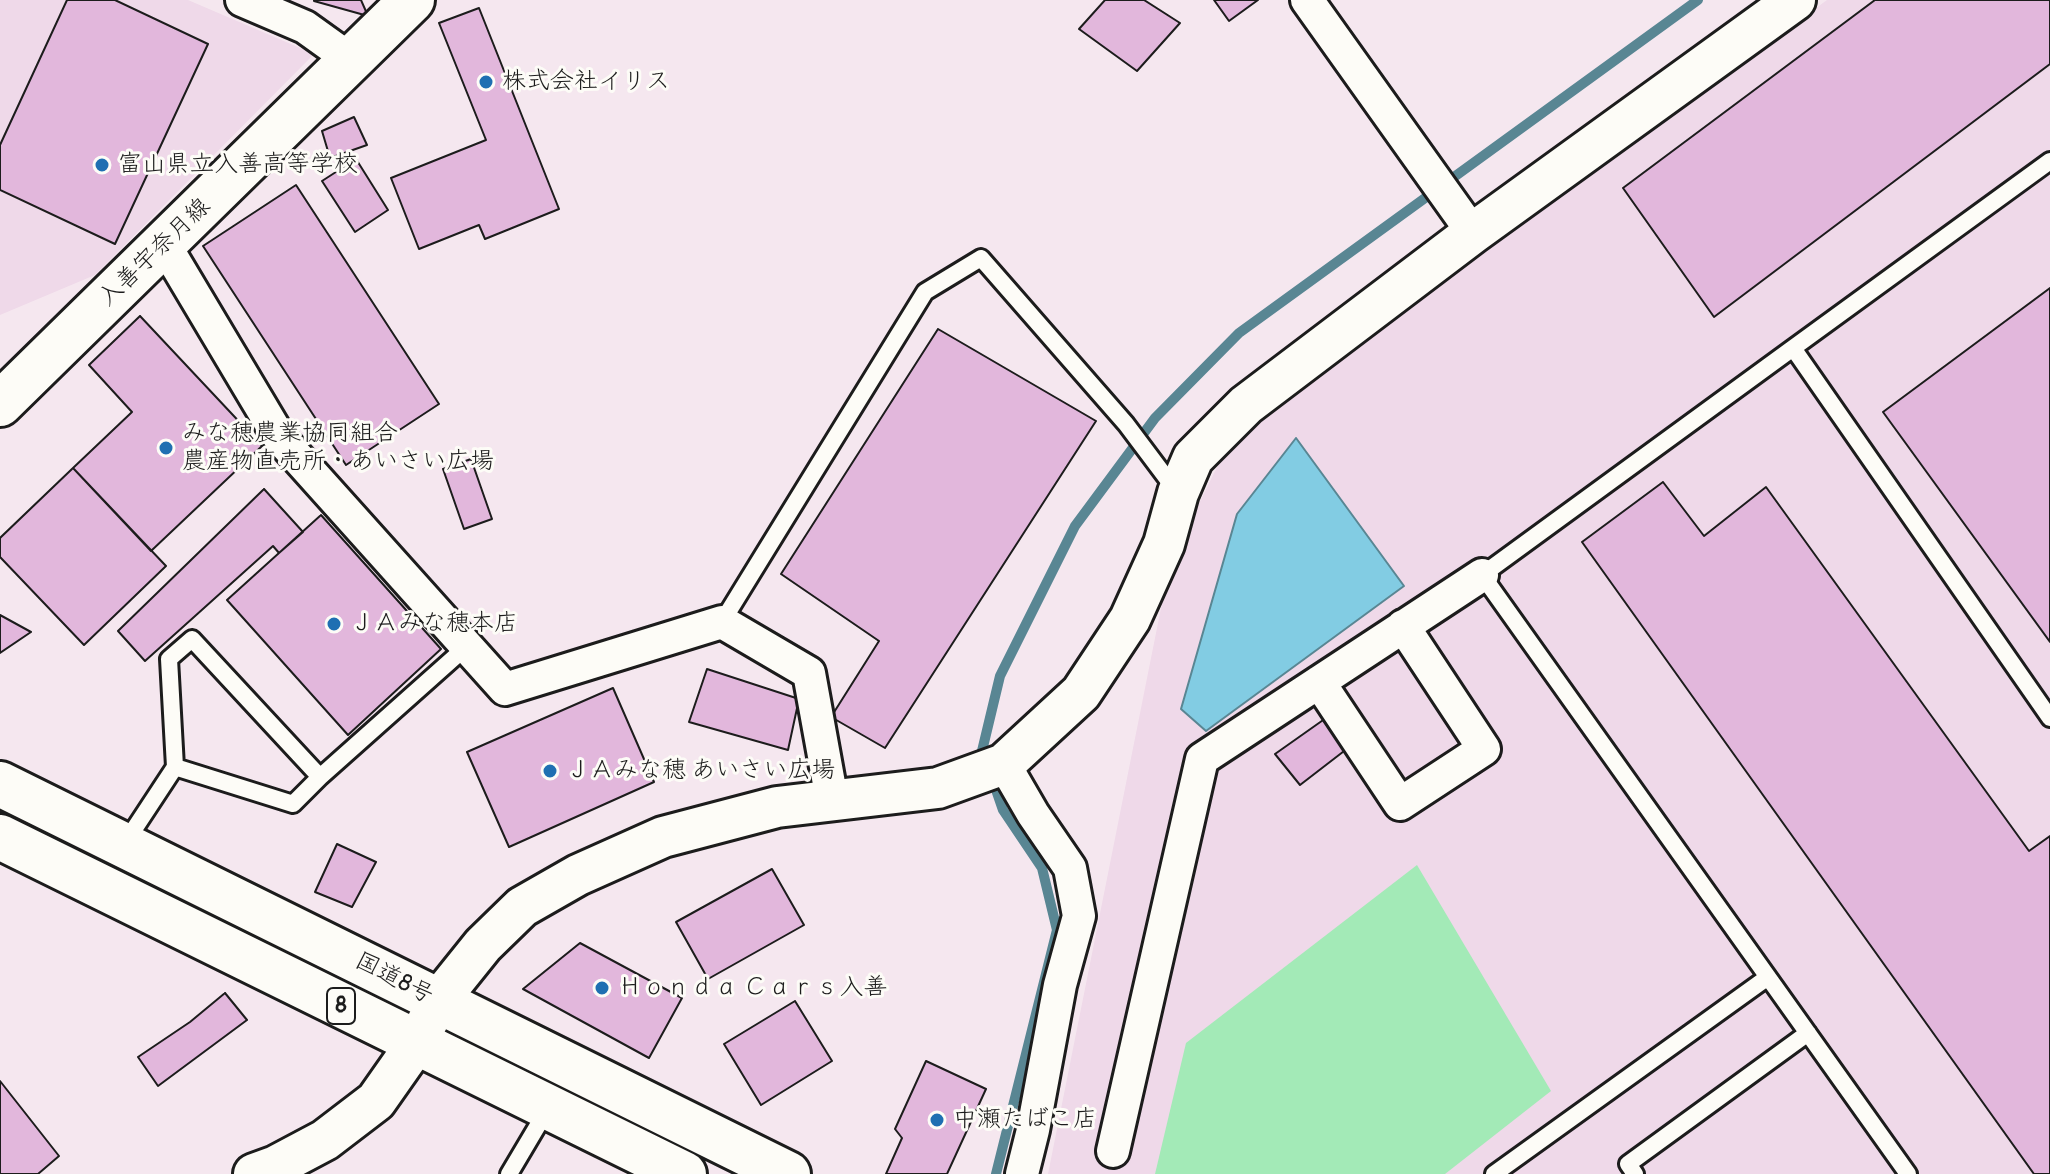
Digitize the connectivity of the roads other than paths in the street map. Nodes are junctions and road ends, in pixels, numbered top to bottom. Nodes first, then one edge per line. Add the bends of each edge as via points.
1 (242, 0) edge
2 (412, 0) edge
3 (1307, 0) edge
4 (1795, 0) edge
5 (351, 60) junction
6 (2050, 161) edge
7 (1473, 233) junction
8 (164, 244) junction
9 (1793, 348) junction
10 (0, 404) edge
11 (1178, 493) junction
12 (1482, 575) junction
13 (722, 622) junction
14 (1403, 626) junction
15 (466, 647) junction
16 (1319, 682) junction
17 (2050, 718) edge
18 (1004, 764) junction
19 (175, 767) junction
20 (320, 777) junction
21 (0, 784) edge
22 (832, 800) junction
23 (0, 837) edge
24 (124, 845) junction
25 (1768, 977) junction
26 (438, 1001) junction
27 (1808, 1033) junction
28 (416, 1044) junction
29 (548, 1109) junction
30 (1113, 1151) dead end
31 (766, 1169) edge
32 (259, 1173) edge
33 (509, 1174) edge
34 (684, 1174) edge
35 (1022, 1174) edge
36 (1494, 1174) edge
37 (1635, 1174) edge
38 (1908, 1174) edge

1 - 5 street via 305,27
2 - 5 main road, 入善宇奈月線
3 - 7 street
4 - 7 street
5 - 8 main road, 入善宇奈月線
6 - 9 lane
7 - 11 street via 1246,405 1193,458
8 - 10 main road, 入善宇奈月線
8 - 15 street via 279,437
9 - 12 lane
9 - 17 lane
11 - 13 lane via 1126,424 981,258 925,292
11 - 18 street via 1164,544 1130,619 1081,693
12 - 14 street
12 - 25 lane
13 - 15 street via 505,689
13 - 22 street via 809,673
14 - 16 street
14 - 16 street via 1484,749 1400,804
15 - 20 lane
16 - 30 street via 1202,759
18 - 22 street via 938,788
18 - 35 street via 1070,868 1079,916
19 - 20 lane via 293,804
19 - 20 lane via 169,659 192,639
19 - 24 lane
21 - 24 main road, 国道8号 / 8
22 - 26 street via 777,807 663,837 578,875 522,907
23 - 28 main road, 国道8号 / 8
24 - 26 main road, 国道8号 / 8
25 - 27 lane
25 - 36 lane
26 - 28 street
26 - 31 main road, 国道8号 / 8
27 - 37 lane via 1628,1164
27 - 38 lane
28 - 29 main road, 国道8号 / 8
28 - 32 street via 376,1101 325,1140
29 - 33 lane
29 - 34 main road, 国道8号 / 8

